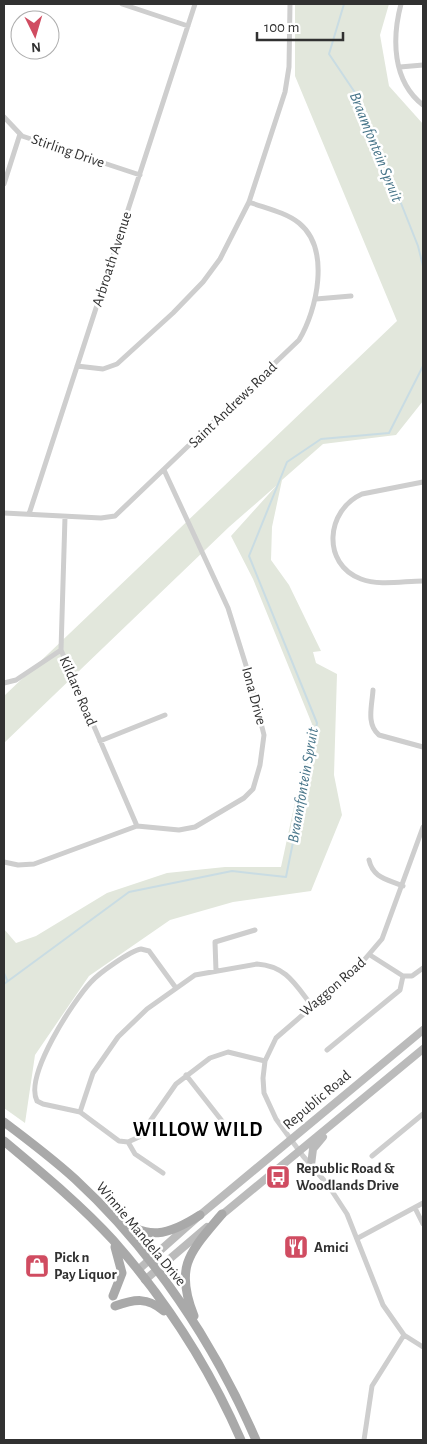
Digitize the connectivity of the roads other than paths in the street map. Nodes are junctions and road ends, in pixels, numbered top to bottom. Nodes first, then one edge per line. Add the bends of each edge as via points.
1 (122, 4) edge
2 (195, 4) edge
3 (290, 4) edge
4 (401, 4) edge
5 (188, 26) junction
6 (423, 65) edge
7 (400, 67) junction
8 (423, 105) edge
9 (4, 117) edge
10 (20, 134) junction
11 (140, 175) junction
12 (4, 184) edge
13 (249, 202) junction
14 (351, 296) dead end
15 (316, 299) junction
16 (77, 366) junction
17 (164, 470) junction
18 (423, 482) edge
19 (4, 513) edge
20 (29, 514) junction
21 (65, 517) junction
22 (423, 581) edge
23 (61, 650) junction
24 (4, 682) edge
25 (373, 690) dead end
26 (165, 715) dead end
27 (100, 742) junction
28 (423, 747) edge
29 (137, 826) junction
30 (423, 826) edge
31 (369, 860) dead end
32 (4, 862) edge
33 (403, 886) junction
34 (255, 930) dead end
35 (370, 954) junction
36 (423, 968) edge
37 (216, 971) junction
38 (403, 976) junction
39 (176, 988) junction
40 (312, 1006) junction
41 (423, 1030) edge
42 (423, 1049) edge
43 (327, 1050) dead end
44 (264, 1061) junction
45 (186, 1075) junction
46 (80, 1112) junction
47 (423, 1114) edge
48 (341, 1117) junction
49 (4, 1122) edge
50 (226, 1126) dead end
51 (291, 1139) junction
52 (4, 1141) edge
53 (128, 1142) junction
54 (300, 1151) junction
55 (372, 1156) dead end
56 (311, 1165) junction
57 (163, 1173) dead end
58 (97, 1200) junction
59 (423, 1203) edge
60 (415, 1208) junction
61 (222, 1214) junction
62 (200, 1215) junction
63 (423, 1224) edge
64 (358, 1238) junction
65 (112, 1240) junction
66 (148, 1260) junction
67 (138, 1270) junction
68 (158, 1270) junction
69 (145, 1280) junction
70 (113, 1296) dead end
71 (115, 1306) dead end
72 (176, 1320) junction
73 (201, 1332) junction
74 (404, 1335) junction
75 (423, 1348) edge
76 (241, 1440) edge
77 (256, 1440) edge
78 (364, 1440) edge

1 - 5 street
2 - 5 street, Arbroath Avenue
3 - 13 street via 286,86
4 - 7 street via 395,36
5 - 11 street, Arbroath Avenue
6 - 7 street
7 - 8 street via 410,94
9 - 10 street, Stirling Drive
10 - 11 street, Stirling Drive
10 - 12 street
11 - 16 street, Arbroath Avenue
13 - 15 street, Saint Andrews Road via 290,217 307,232 316,258
13 - 16 street via 220,259 173,313 112,367 96,370
14 - 15 street
15 - 17 street, Saint Andrews Road via 304,331 292,349
16 - 20 street, Arbroath Avenue
17 - 21 street, Saint Andrews Road via 114,516
17 - 29 street, Iona Drive via 228,608 264,735 253,789 244,798 195,827 179,830
18 - 22 street via 354,498 332,529 336,553 346,568 364,580
19 - 20 street, Saint Andrews Road
20 - 21 street, Saint Andrews Road
21 - 23 street, Kildare Road
23 - 24 street via 16,680
23 - 27 street, Kildare Road
25 - 28 street via 370,717 374,731
26 - 27 street
27 - 29 street, Kildare Road
29 - 32 street, Iona Drive via 34,864
30 - 33 street, Waggon Road
31 - 33 street via 376,874
33 - 35 street, Waggon Road via 385,934
34 - 37 street via 214,942
35 - 38 street
35 - 40 street, Waggon Road
36 - 38 street via 412,976
37 - 39 street via 191,977
37 - 40 street via 257,964 281,970
38 - 43 street via 400,990
39 - 46 street via 148,1009 115,1041 91,1076
39 - 46 street via 149,951 142,948 133,951 87,986 44,1052 34,1090 40,1103
40 - 44 street, Waggon Road via 276,1038
41 - 51 main road, Republic Road
42 - 48 main road, Republic Road
44 - 45 street via 223,1052
44 - 51 street, Waggon Road via 264,1093 276,1119
45 - 50 street
45 - 53 street via 139,1137
46 - 53 street via 119,1141
47 - 55 street
48 - 54 main road, Republic Road
48 - 56 main road via 314,1147
49 - 58 main road, Winnie Mandela Drive
51 - 54 street, Waggon Road
51 - 62 main road, Republic Road
52 - 65 main road, Winnie Mandela Drive via 47,1177
53 - 57 street via 135,1154
54 - 56 street, Waggon Road
54 - 61 main road, Republic Road
56 - 64 street, Waggon Road via 341,1205
58 - 62 main road via 124,1223 149,1233 174,1230
58 - 66 main road, Winnie Mandela Drive
59 - 60 street
60 - 63 street
60 - 64 street
61 - 68 main road, Republic Road
61 - 73 main road via 193,1251 185,1271 186,1293
62 - 66 main road, Republic Road
64 - 74 street, Waggon Road via 376,1290
65 - 67 main road, Winnie Mandela Drive
65 - 70 main road via 122,1267
66 - 67 main road, Republic Road
66 - 68 main road, Winnie Mandela Drive
67 - 69 main road, Winnie Mandela Drive
68 - 69 main road, Republic Road
68 - 73 main road, Winnie Mandela Drive
69 - 72 main road, Winnie Mandela Drive
71 - 72 main road via 144,1300 154,1303
72 - 76 main road, Winnie Mandela Drive via 212,1381
73 - 77 main road, Winnie Mandela Drive
74 - 75 street
74 - 78 street via 372,1386

